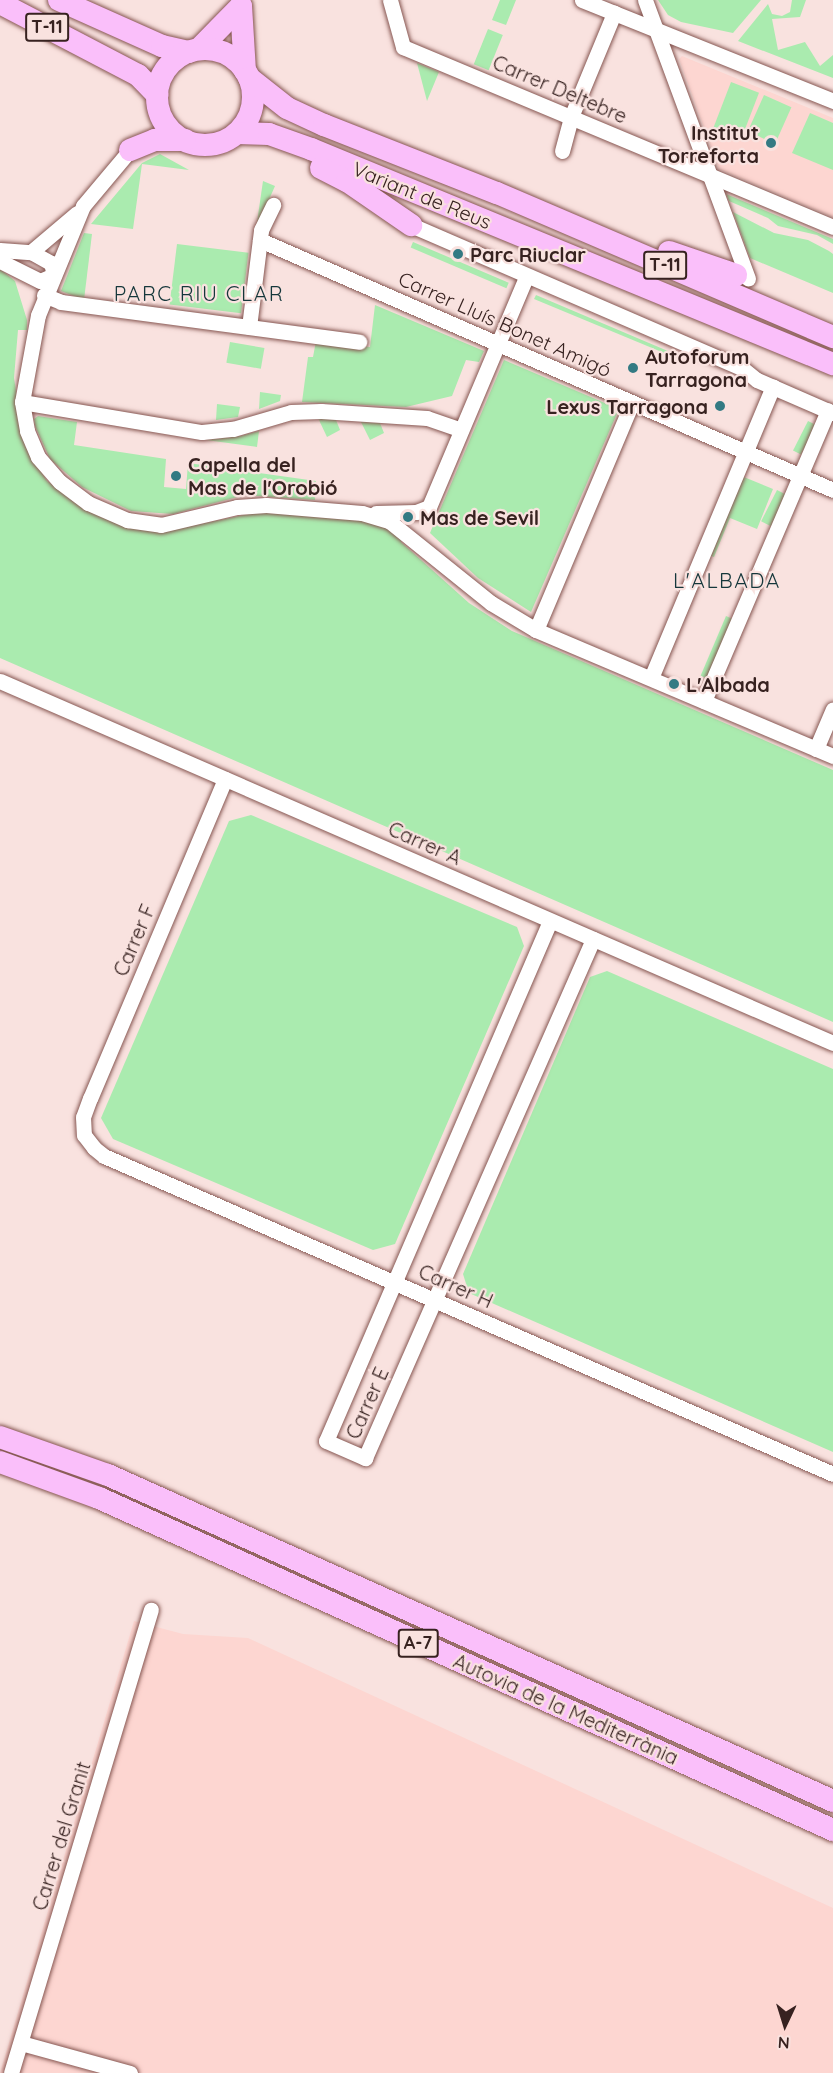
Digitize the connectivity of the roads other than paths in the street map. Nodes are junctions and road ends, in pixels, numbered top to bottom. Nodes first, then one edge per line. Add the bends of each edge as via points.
1 (59, 0) edge
2 (390, 0) edge
3 (582, 0) edge
4 (645, 0) edge
5 (0, 3) edge
6 (243, 3) edge
7 (614, 13) junction
8 (15, 17) edge
9 (656, 30) junction
10 (194, 50) junction
11 (247, 74) junction
12 (832, 100) edge
13 (158, 104) junction
14 (571, 117) junction
15 (247, 133) junction
16 (184, 140) junction
17 (130, 150) junction
18 (562, 151) dead end
19 (709, 174) junction
20 (497, 193) junction
21 (273, 205) dead end
22 (83, 206) junction
23 (411, 225) joint
24 (833, 227) edge
25 (260, 240) junction
26 (0, 250) edge
27 (31, 252) junction
28 (0, 261) edge
29 (54, 275) junction
30 (526, 277) junction
31 (742, 277) joint
32 (45, 295) junction
33 (249, 327) junction
34 (833, 337) edge
35 (359, 342) dead end
36 (498, 344) junction
37 (833, 364) edge
38 (773, 387) junction
39 (22, 402) junction
40 (632, 403) junction
41 (830, 412) edge
42 (461, 430) junction
43 (744, 452) junction
44 (799, 476) junction
45 (833, 490) edge
46 (362, 513) junction
47 (536, 630) junction
48 (651, 678) junction
49 (0, 681) edge
50 (704, 701) junction
51 (833, 709) edge
52 (816, 749) junction
53 (833, 756) edge
54 (225, 779) junction
55 (550, 921) junction
56 (592, 939) junction
57 (833, 1043) edge
58 (83, 1118) joint
59 (395, 1282) junction
60 (435, 1300) junction
61 (0, 1437) edge
62 (0, 1462) edge
63 (833, 1474) edge
64 (151, 1610) dead end
65 (833, 1802) edge
66 (833, 1830) edge
67 (21, 2043) junction
68 (12, 2073) edge
69 (130, 2073) edge

1 - 10 highway, T-11 via 162,46
2 - 14 street, Carrer Deltebre via 403,47
3 - 7 street
4 - 9 street
5 - 8 highway, T-11
6 - 10 highway
6 - 11 highway
7 - 9 street
7 - 14 street
8 - 13 highway, T-11 via 138,75
9 - 12 street
9 - 19 street
10 - 11 highway, T-11 via 225,53
10 - 13 highway via 163,73
11 - 15 highway via 251,109
11 - 20 highway, Variant de Reus / T-11 via 287,108
13 - 16 highway, T-11 via 172,132
13 - 17 highway
14 - 18 street
14 - 19 street, Carrer Deltebre
15 - 16 highway via 213,144
15 - 23 highway via 347,181
15 - 37 highway, Variant de Reus / T-11 via 311,149
16 - 17 highway via 155,140
17 - 22 street
19 - 24 street, Carrer Deltebre
19 - 31 street
20 - 31 highway
20 - 34 highway, Variant de Reus / T-11
21 - 25 street
22 - 27 street
22 - 29 street
23 - 30 street
25 - 33 street
25 - 36 street, Carrer Lluís Bonet Amigó
26 - 27 street
27 - 29 street via 51,263
28 - 29 street via 40,281
29 - 32 street
30 - 36 street
30 - 38 street via 742,368
32 - 33 street via 61,302
32 - 39 street
33 - 35 street
36 - 40 street, Carrer Lluís Bonet Amigó
36 - 42 street
38 - 41 street
38 - 43 street
39 - 42 street via 202,432 233,429 291,412 321,411 427,418
39 - 46 street via 27,431 38,457 88,503 127,520 161,525 237,507 266,506
40 - 43 street, Carrer Lluís Bonet Amigó
40 - 47 street
41 - 44 street
42 - 46 street via 429,507 416,512
43 - 44 street, Carrer Lluís Bonet Amigó
43 - 48 street
44 - 45 street, Carrer Lluís Bonet Amigó
44 - 50 street
46 - 47 street via 389,521 490,603
47 - 48 street
48 - 50 street
49 - 54 street, Carrer A
50 - 52 street
51 - 52 street
52 - 53 street
54 - 55 street, Carrer A
54 - 58 street, Carrer F
55 - 56 street, Carrer A
55 - 59 street, Carrer E
56 - 57 street, Carrer A
56 - 60 street, Carrer E
58 - 59 street, Carrer H via 84,1135 104,1156
59 - 60 street, Carrer H
59 - 60 street, Carrer E via 326,1441 365,1458
60 - 63 street, Carrer H
61 - 65 highway, Autovia de la Mediterrània / A-7 via 108,1475
62 - 66 highway, Autovia de la Mediterrània / A-7 via 99,1498
64 - 67 street, Carrer del Granit
67 - 68 street, Carrer del Granit
67 - 69 street

